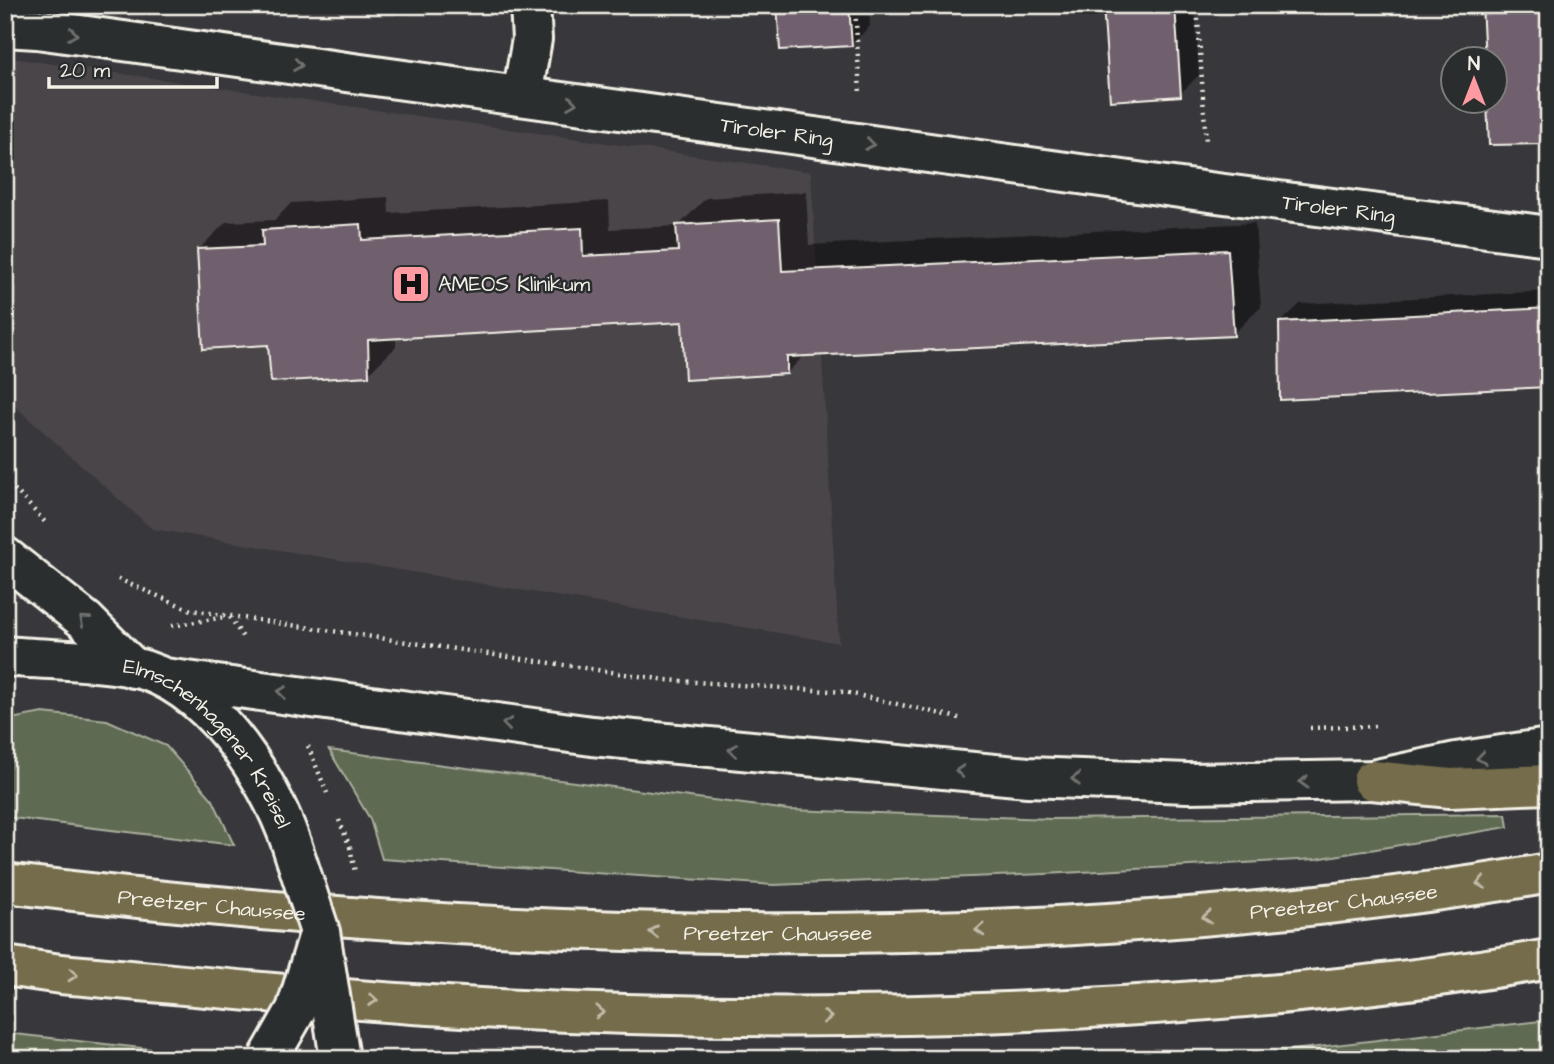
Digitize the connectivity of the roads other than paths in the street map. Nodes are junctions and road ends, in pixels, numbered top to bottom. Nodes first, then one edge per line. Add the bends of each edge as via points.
1 (530, 5) edge
2 (5, 27) edge
3 (522, 96) junction
4 (1549, 236) edge
5 (5, 556) edge
6 (23, 658) edge
7 (149, 673) junction
8 (5, 675) edge
9 (1549, 748) edge
10 (1372, 780) junction
11 (1549, 784) edge
12 (1549, 873) edge
13 (5, 883) edge
14 (320, 932) junction
15 (1549, 959) edge
16 (5, 967) edge
17 (268, 1059) edge
18 (340, 1059) edge

1 - 3 street via 532,39
2 -> 3 street, Tiroler Ring
3 -> 4 street, Tiroler Ring
7 -> 5 street
6 - 7 street, Elmschenhagener Kreisel
6 - 8 street, Elmschenhagener Kreisel
10 -> 7 street via 1188,783 1028,777 592,736
7 - 14 street, Elmschenhagener Kreisel, bridge via 202,706 234,737 282,816
9 -> 10 street
10 - 11 highway via 1450,788
12 -> 13 highway, Preetzer Chaussee via 1242,914 896,934 602,931 423,923
14 - 17 street, bridge via 296,1010
14 - 18 street, Elmschenhagener Kreisel, bridge
16 -> 15 highway via 414,1004 651,1015 847,1017 1045,1011 1249,997

